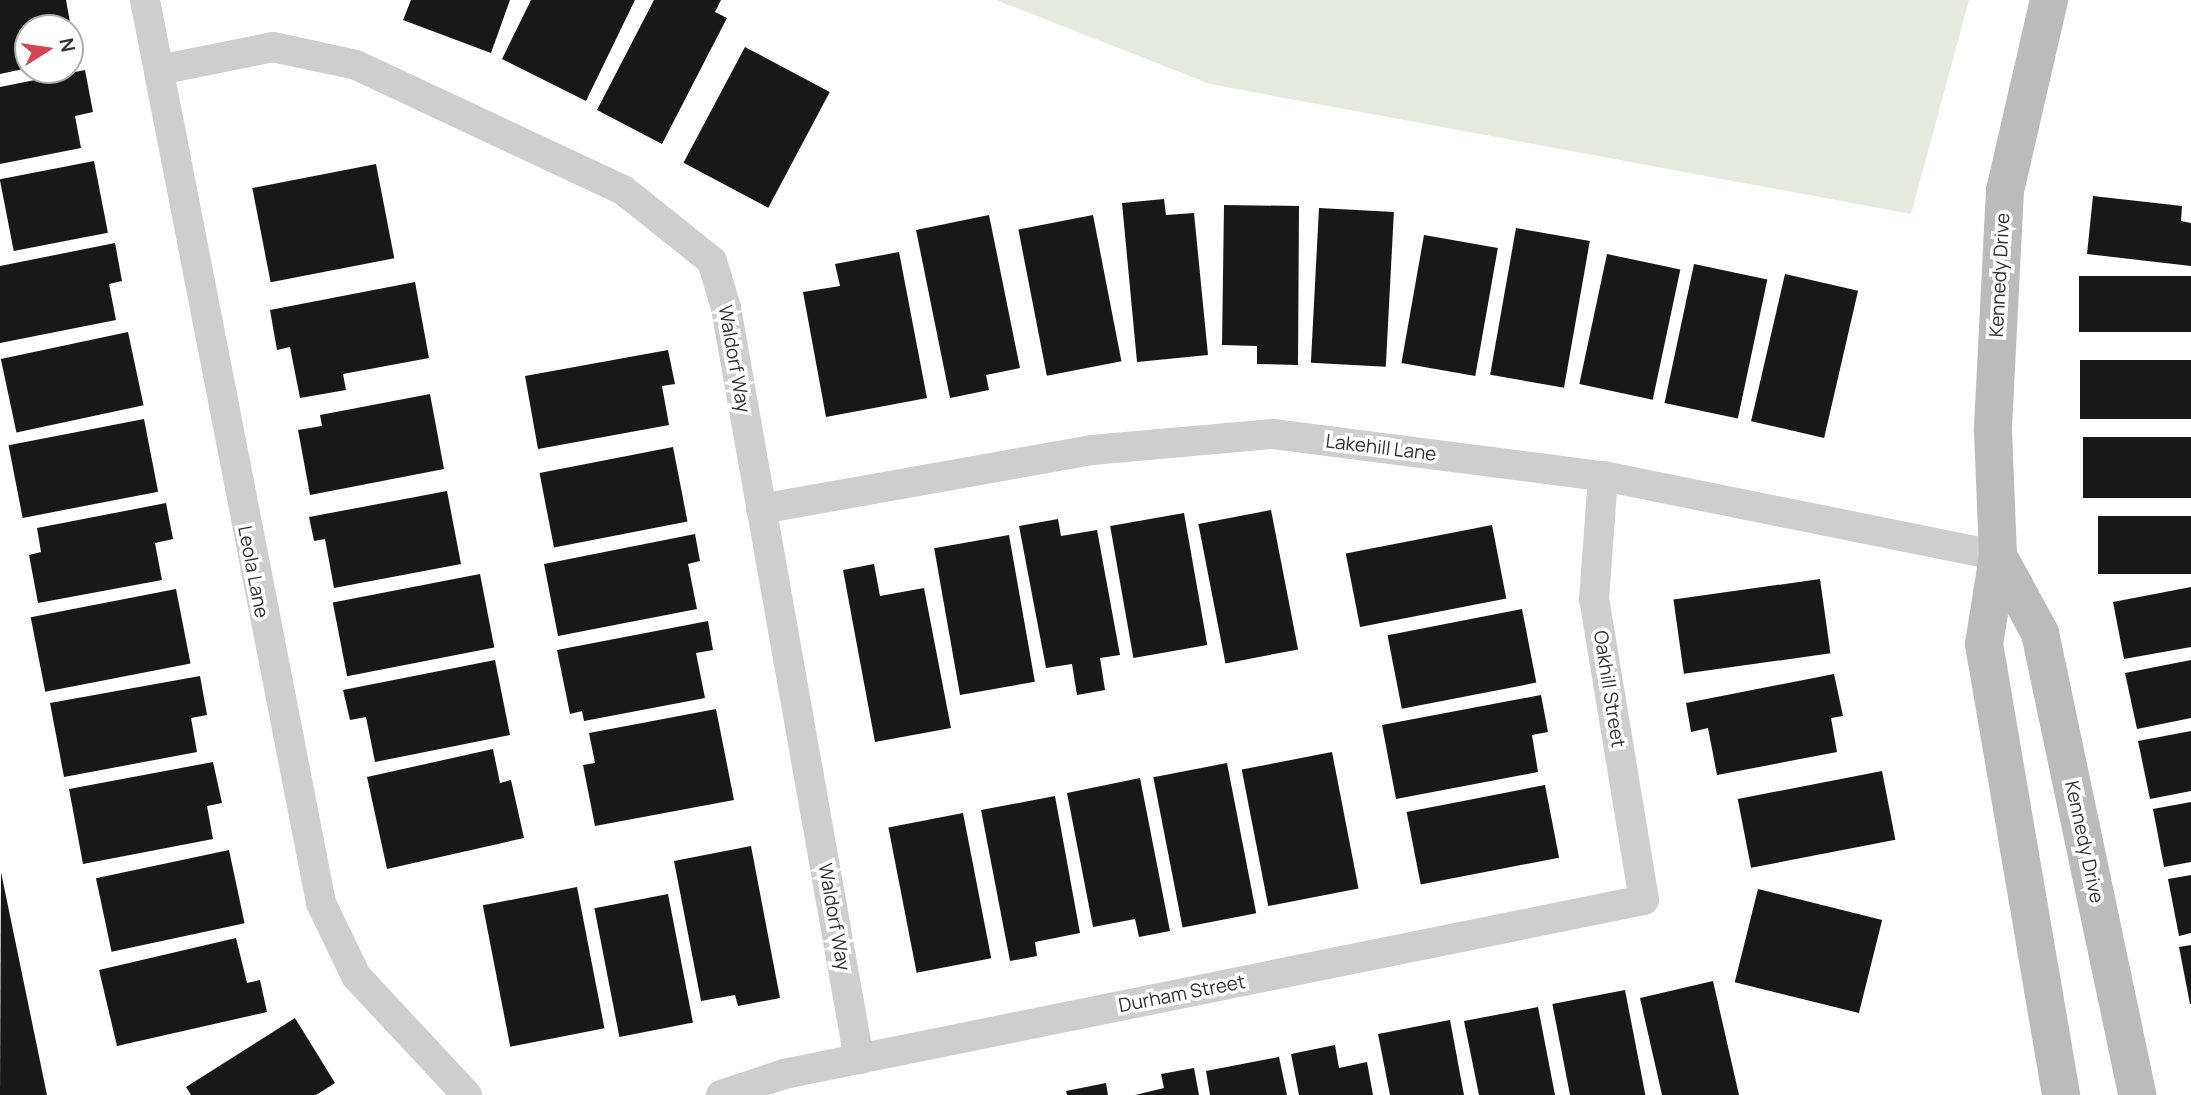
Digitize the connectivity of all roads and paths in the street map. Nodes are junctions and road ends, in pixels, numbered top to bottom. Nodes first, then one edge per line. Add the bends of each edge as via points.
1 (145, 0) edge
2 (2049, 0) edge
3 (159, 70) junction
4 (1603, 476) junction
5 (761, 509) junction
6 (1998, 556) junction
7 (1644, 900) joint
8 (859, 1059) junction
9 (467, 1095) edge
10 (721, 1095) edge
11 (2061, 1095) edge
12 (2137, 1095) edge

1 - 3 street, Leola Lane
2 - 6 street, Kennedy Drive via 2005,190 1993,431
3 - 5 street, Waldorf Way via 273,47 356,65 623,190 667,220 712,261
3 - 9 street, Leola Lane via 321,903 356,976
4 - 5 street, Lakehill Lane via 1273,434 1092,450
4 - 6 street, Lakehill Lane
4 - 7 street, Oakhill Street via 1594,599
5 - 8 street, Waldorf Way
6 - 11 street, Kennedy Drive via 1984,644
6 - 12 street, Kennedy Drive via 2040,633
7 - 8 street, Durham Street
8 - 10 street, Durham Street

